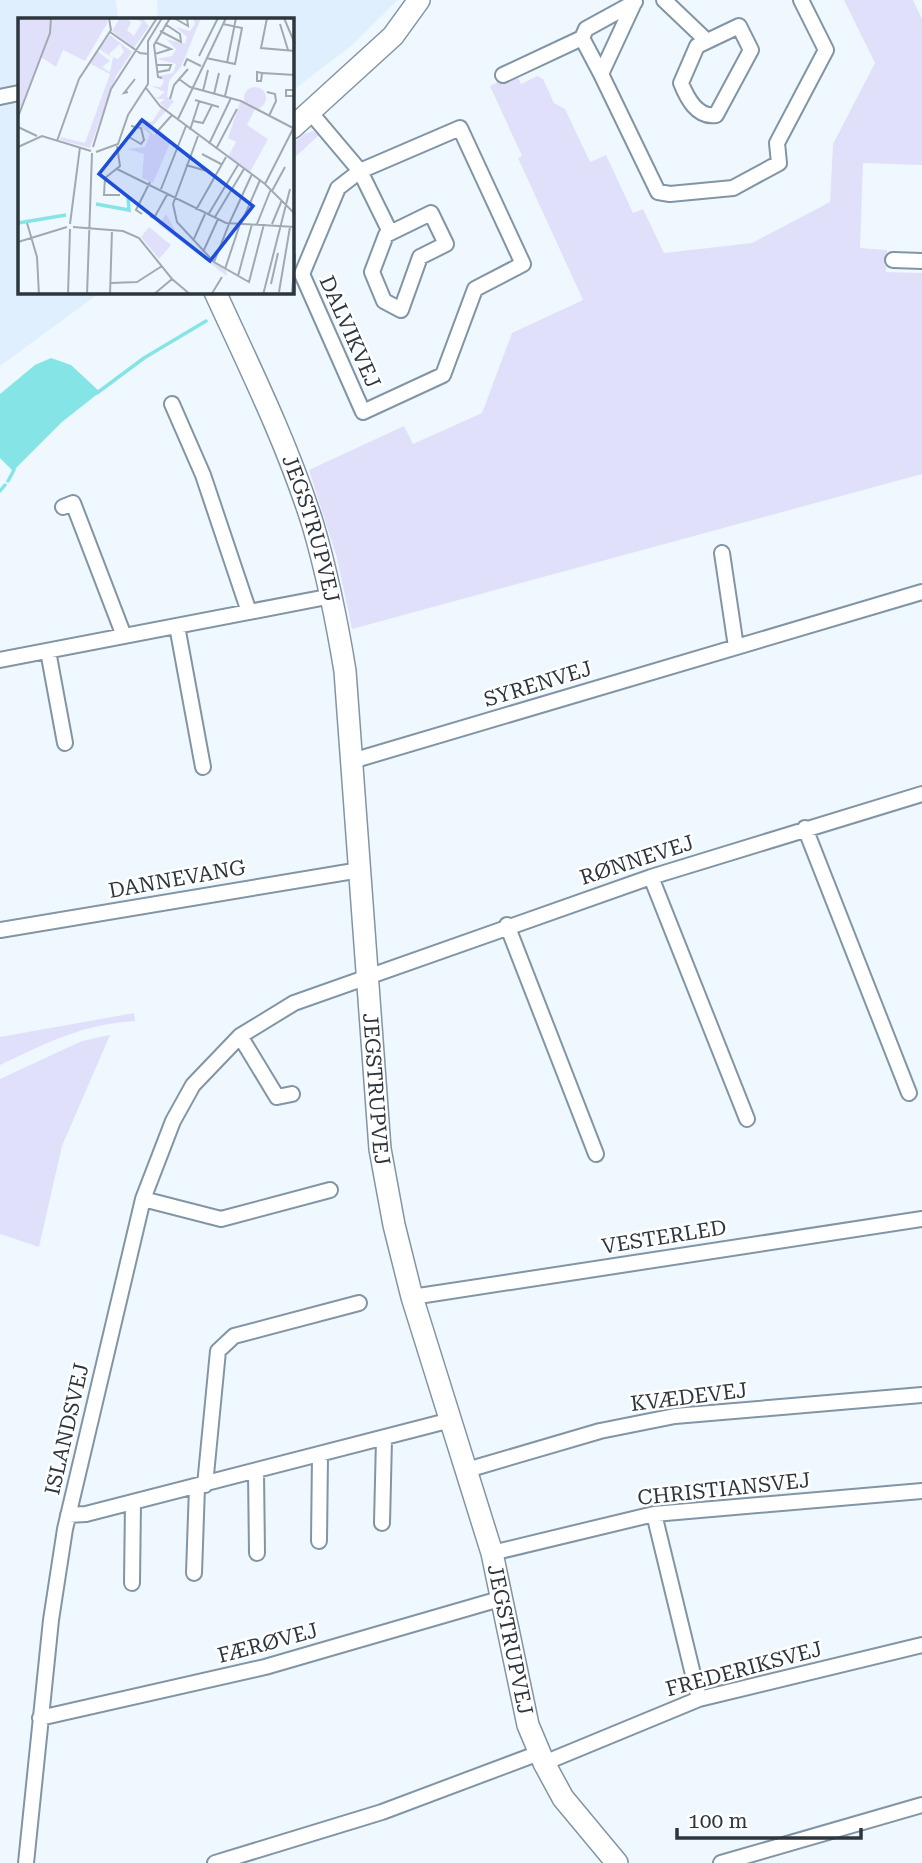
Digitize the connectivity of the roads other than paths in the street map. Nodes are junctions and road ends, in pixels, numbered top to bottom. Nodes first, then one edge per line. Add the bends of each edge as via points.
1 (419, 0) edge
2 (664, 0) edge
3 (801, 0) edge
4 (637, 1) edge
5 (582, 38) junction
6 (707, 41) junction
7 (503, 75) dead end
8 (601, 75) junction
9 (18, 93) edge
10 (0, 97) edge
11 (311, 113) junction
12 (294, 126) edge
13 (360, 171) junction
14 (390, 232) junction
15 (893, 260) dead end
16 (922, 261) edge
17 (216, 294) edge
18 (172, 404) dead end
19 (63, 507) dead end
20 (722, 553) dead end
21 (922, 592) edge
22 (332, 596) junction
23 (249, 612) junction
24 (177, 626) junction
25 (124, 636) junction
26 (736, 647) junction
27 (48, 651) junction
28 (0, 660) edge
29 (65, 743) dead end
30 (352, 761) junction
31 (203, 767) dead end
32 (922, 794) edge
33 (804, 828) junction
34 (360, 870) junction
35 (651, 877) junction
36 (507, 925) junction
37 (0, 930) edge
38 (368, 975) junction
39 (240, 1036) junction
40 (909, 1093) dead end
41 (292, 1094) dead end
42 (747, 1119) dead end
43 (596, 1154) dead end
44 (330, 1190) dead end
45 (143, 1199) junction
46 (922, 1219) edge
47 (412, 1297) junction
48 (359, 1303) dead end
49 (922, 1395) edge
50 (451, 1420) junction
51 (384, 1438) junction
52 (320, 1456) junction
53 (467, 1470) junction
54 (256, 1472) junction
55 (201, 1486) junction
56 (922, 1491) edge
57 (133, 1503) junction
58 (654, 1514) junction
59 (68, 1515) junction
60 (382, 1523) dead end
61 (319, 1541) dead end
62 (257, 1553) dead end
63 (492, 1553) junction
64 (194, 1573) dead end
65 (132, 1583) dead end
66 (503, 1598) junction
67 (922, 1645) edge
68 (699, 1699) junction
69 (40, 1718) junction
70 (541, 1758) junction
71 (922, 1805) edge
72 (26, 1863) edge
73 (215, 1863) edge
74 (617, 1863) edge
75 (721, 1863) edge

1 - 11 street via 393,36
2 - 6 street
3 - 8 street via 826,50 777,143 779,163 733,188 658,192
4 - 5 street via 586,29
4 - 8 street
5 - 7 street
5 - 8 street
6 - 6 street via 698,46 681,83 690,104 709,116 716,115 751,50 739,26
9 - 10 street
11 - 12 street
11 - 13 street
13 - 13 street, DALVIKVEJ via 460,128 523,264 475,289 443,375 363,412 302,274 338,188
13 - 14 street
14 - 14 street, DALVIKVEJ via 372,272 384,301 401,310 420,257 446,244 431,213
15 - 16 street
17 - 22 street, JEGSTRUPVEJ via 294,470
18 - 23 street via 203,475
19 - 25 street via 73,503
20 - 26 street
21 - 26 street, SYRENVEJ
22 - 23 street
22 - 30 street, JEGSTRUPVEJ via 345,671
23 - 24 street
24 - 25 street
24 - 31 street
25 - 27 street
26 - 30 street, SYRENVEJ
27 - 28 street
27 - 29 street
30 - 34 street, JEGSTRUPVEJ
32 - 33 street, RØNNEVEJ
33 - 35 street, RØNNEVEJ
33 - 40 street
34 - 37 street, DANNEVANG
34 - 38 street, JEGSTRUPVEJ
35 - 36 street, RØNNEVEJ
35 - 42 street
36 - 38 street, RØNNEVEJ
36 - 43 street
38 - 39 street, ISLANDSVEJ via 294,1003
38 - 47 street, JEGSTRUPVEJ via 380,1149
39 - 41 street via 276,1097
39 - 45 street, ISLANDSVEJ via 193,1085 173,1121
44 - 45 street via 221,1219
45 - 59 street, ISLANDSVEJ
46 - 47 street, VESTERLED
47 - 50 street, JEGSTRUPVEJ
48 - 55 street via 234,1336 218,1351
49 - 53 street, KVÆDEVEJ via 675,1416 600,1431
50 - 51 street
50 - 53 street, JEGSTRUPVEJ
51 - 52 street
51 - 60 street
52 - 54 street
52 - 61 street
53 - 63 street, JEGSTRUPVEJ
54 - 55 street
54 - 62 street
55 - 57 street
55 - 64 street
56 - 58 street, CHRISTIANSVEJ
57 - 59 street
57 - 65 street
58 - 63 street, CHRISTIANSVEJ
58 - 68 street
59 - 69 street, ISLANDSVEJ
63 - 66 street, JEGSTRUPVEJ
66 - 69 street, FÆRØVEJ via 265,1667
66 - 70 street, JEGSTRUPVEJ via 528,1725
67 - 68 street, FREDERIKSVEJ
68 - 70 street, FREDERIKSVEJ
69 - 72 street, ISLANDSVEJ
70 - 73 street, FREDERIKSVEJ
70 - 74 street, JEGSTRUPVEJ via 572,1810
71 - 75 street

